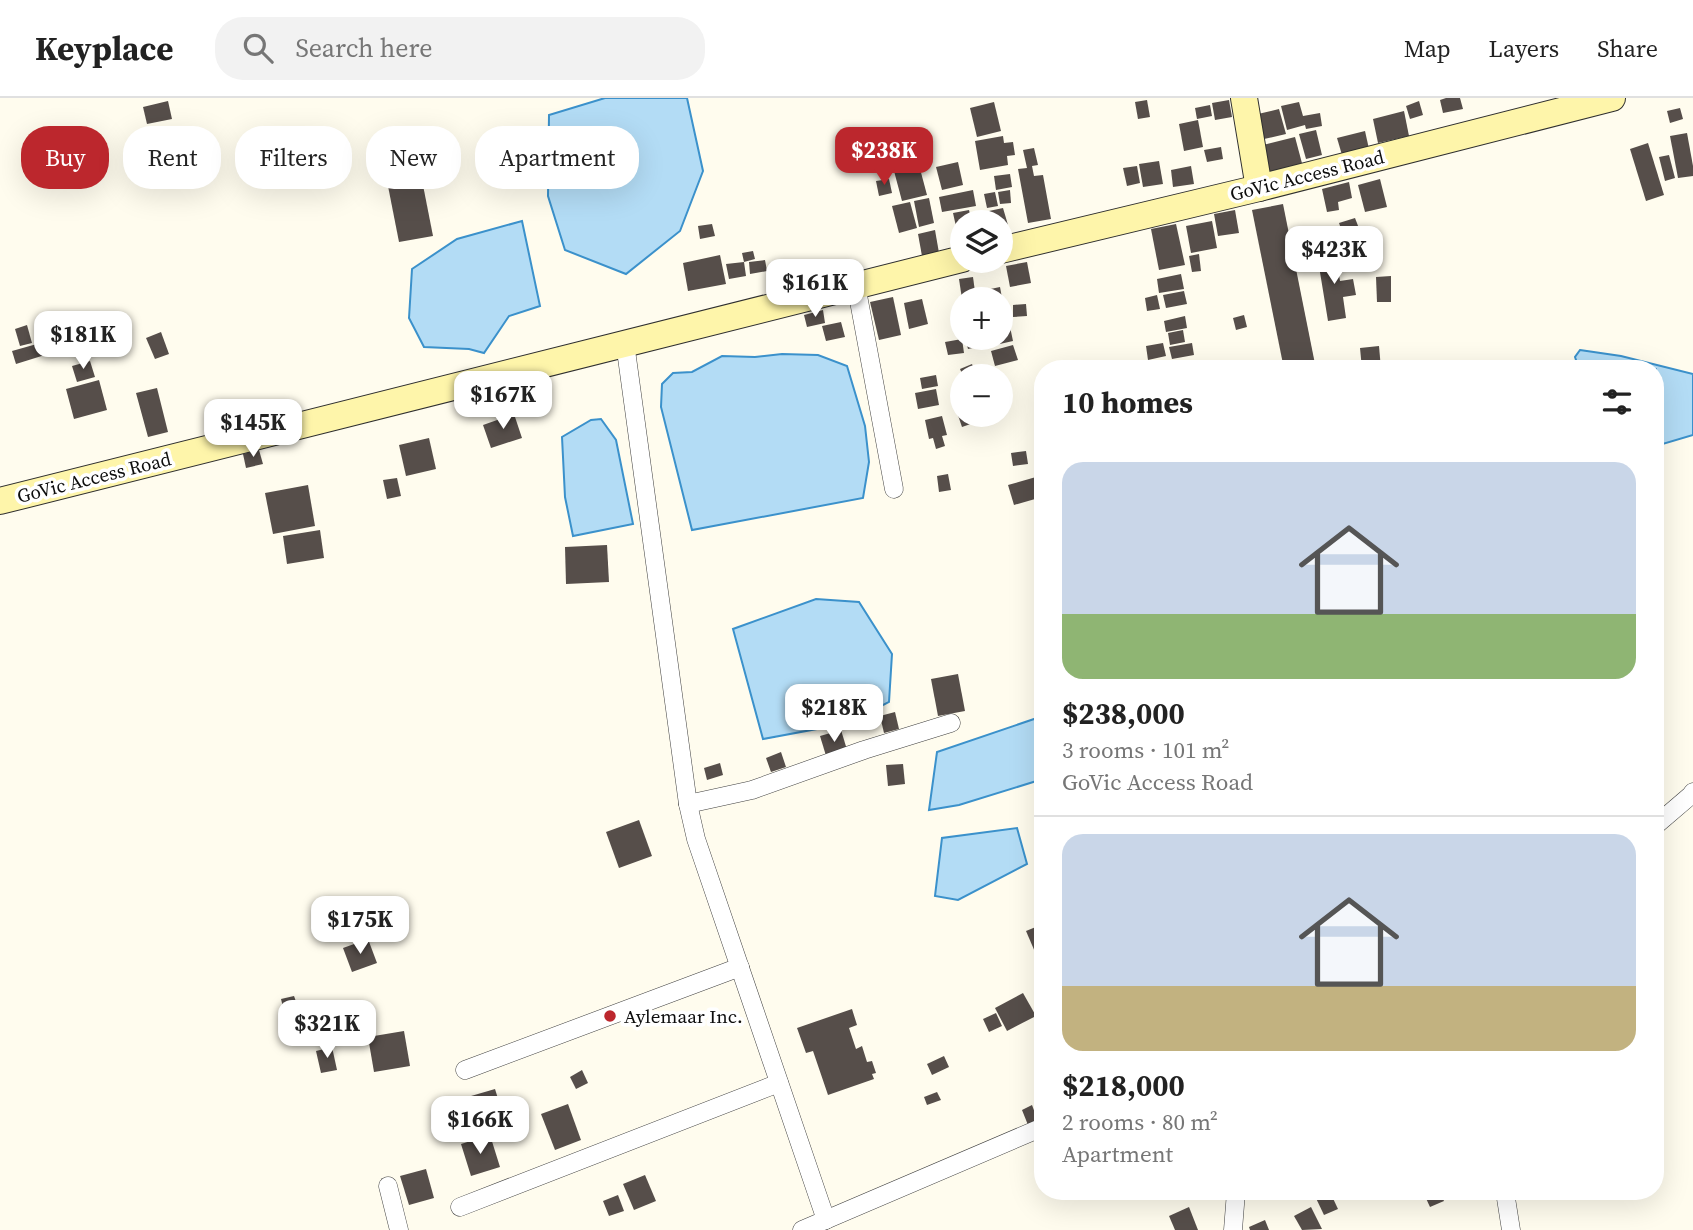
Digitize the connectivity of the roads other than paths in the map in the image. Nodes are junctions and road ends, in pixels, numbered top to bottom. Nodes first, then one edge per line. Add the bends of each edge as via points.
1 (1244, 98) edge
2 (1612, 98) edge
3 (1259, 188) junction
4 (1013, 247) edge
5 (950, 262) edge
6 (856, 285) junction
7 (625, 343) junction
8 (894, 489) dead end
9 (0, 501) edge
10 (951, 723) dead end
11 (1692, 796) edge
12 (688, 804) junction
13 (1664, 819) edge
14 (740, 967) junction
15 (465, 1070) dead end
16 (779, 1083) junction
17 (1034, 1131) edge
18 (388, 1186) dead end
19 (1235, 1200) edge
20 (1507, 1200) edge
21 (460, 1206) dead end
22 (825, 1220) junction
23 (399, 1230) edge
24 (802, 1230) edge
25 (1233, 1230) edge
26 (1511, 1230) edge

1 - 3 main road
2 - 3 main road, GoVic Access Road
3 - 4 main road, GoVic Access Road
5 - 6 main road, GoVic Access Road
6 - 7 main road, GoVic Access Road
6 - 8 street
7 - 9 main road, GoVic Access Road
7 - 12 street
10 - 12 street via 752,790
11 - 13 street
12 - 14 street
14 - 15 street
14 - 16 street
16 - 21 street
16 - 22 street
17 - 22 street
18 - 23 street
19 - 25 street
20 - 26 street
22 - 24 street

